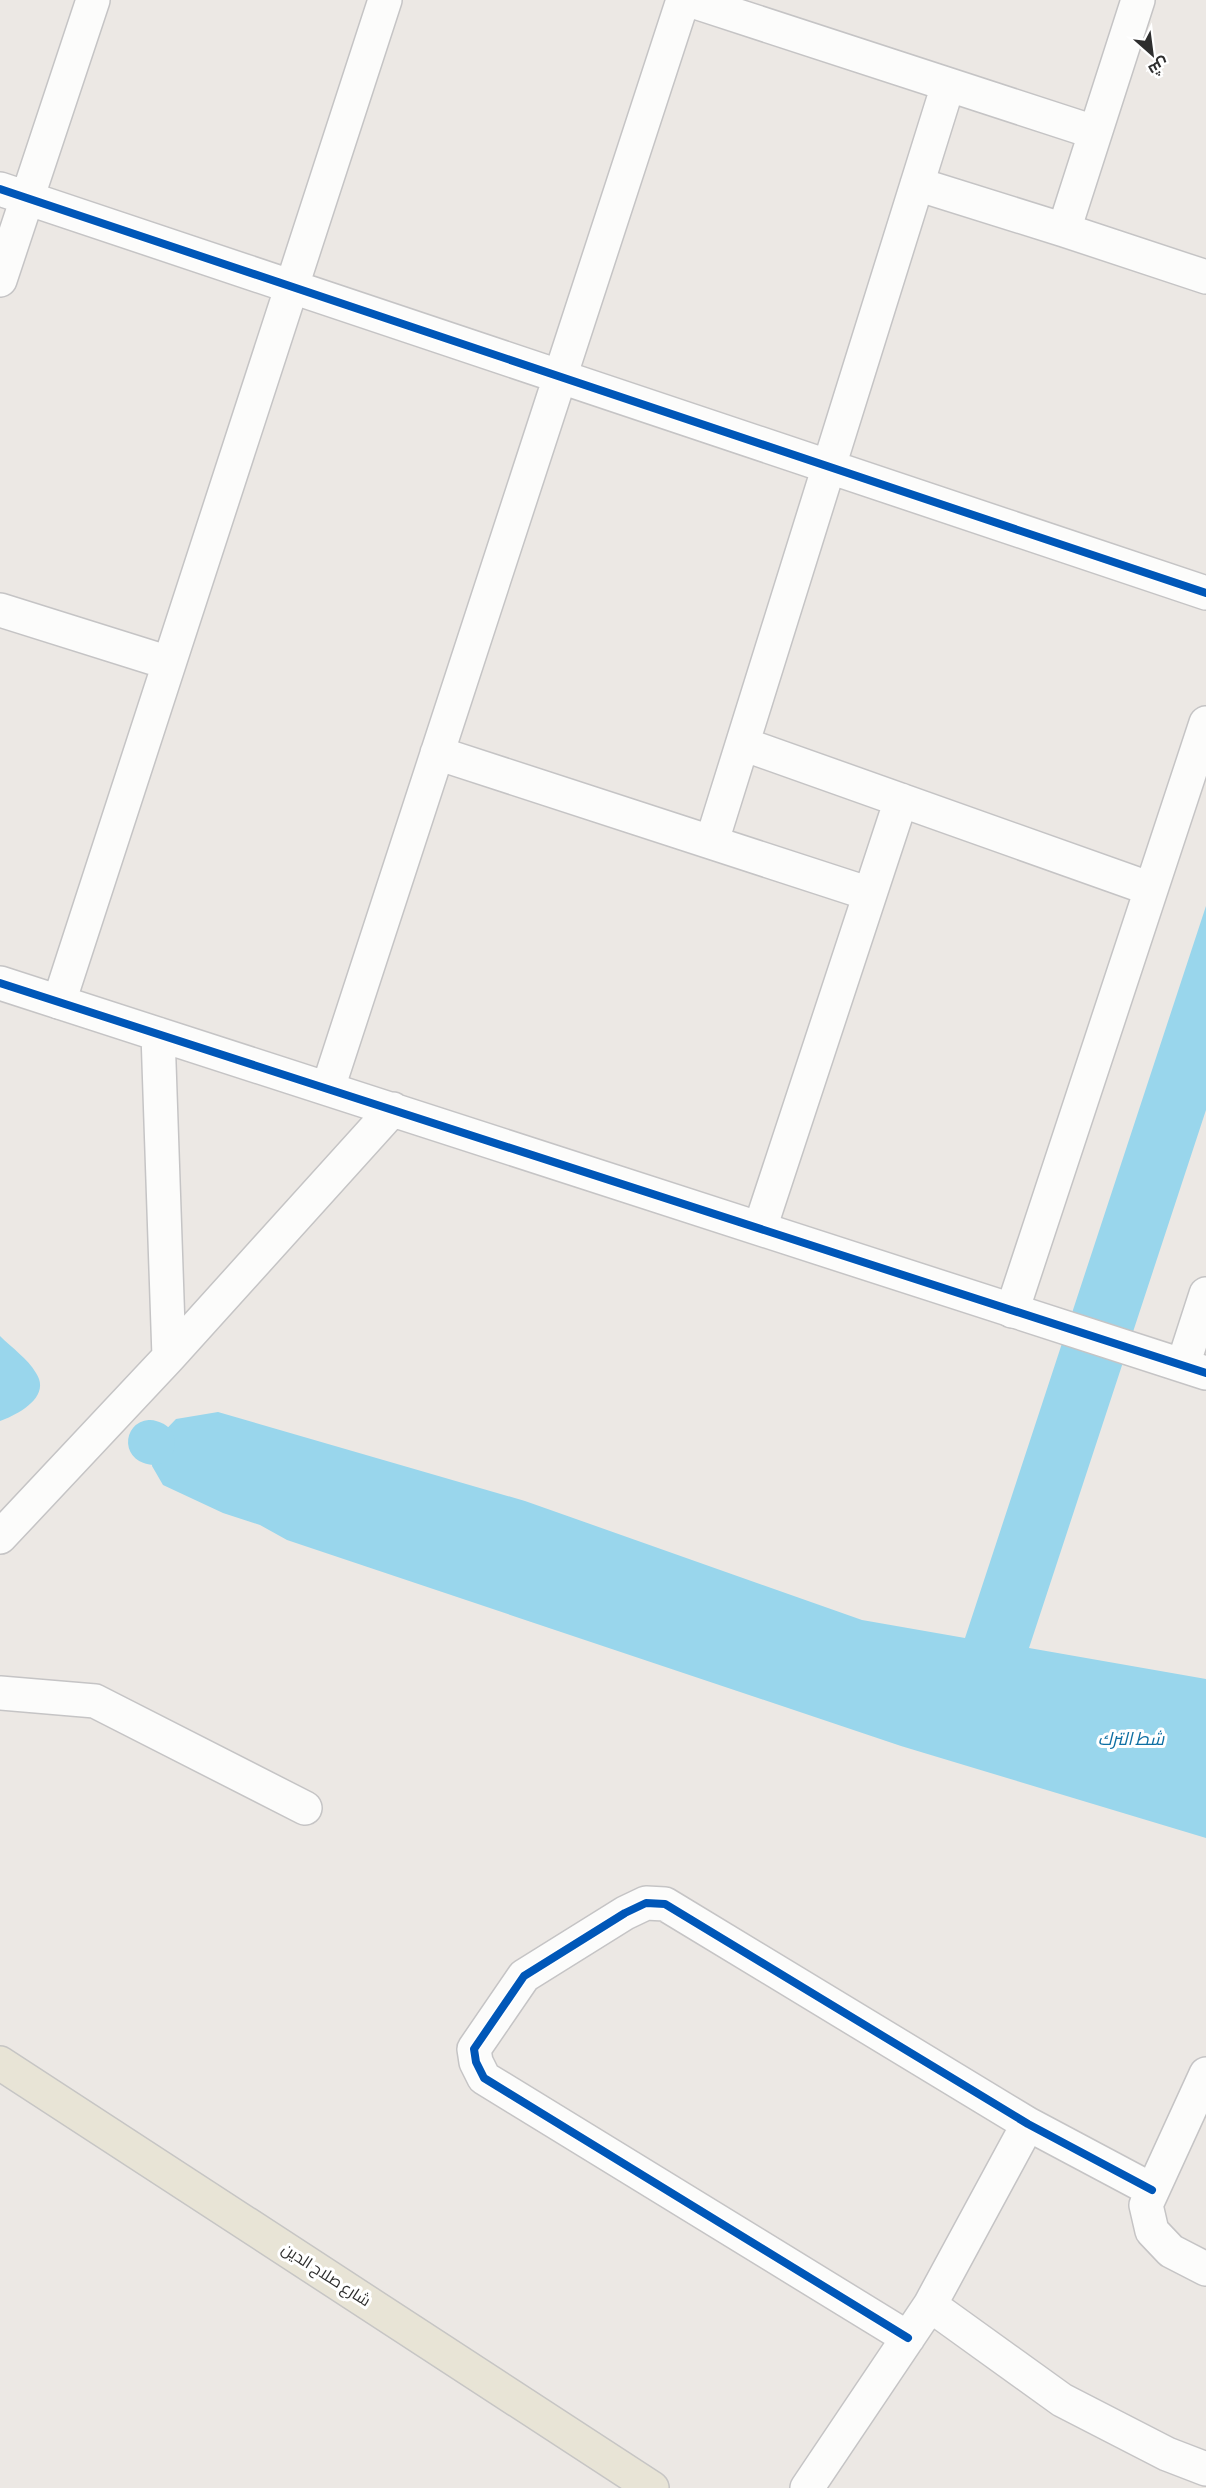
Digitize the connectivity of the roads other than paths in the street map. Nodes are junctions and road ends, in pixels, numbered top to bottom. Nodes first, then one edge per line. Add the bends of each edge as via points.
1 (93, 0) edge
2 (385, 0) edge
3 (683, 0) edge
4 (689, 0) edge
5 (1138, 0) edge
6 (948, 85) junction
7 (1094, 132) junction
8 (917, 184) junction
9 (14, 193) edge
10 (1064, 230) junction
11 (1206, 277) edge
12 (0, 280) edge
13 (292, 286) junction
14 (560, 376) junction
15 (829, 467) junction
16 (1206, 593) edge
17 (0, 610) edge
18 (170, 663) junction
19 (1206, 723) edge
20 (743, 744) junction
21 (437, 753) junction
22 (901, 800) junction
23 (712, 841) junction
24 (1152, 889) junction
25 (870, 894) junction
26 (0, 983) edge
27 (59, 1002) junction
28 (158, 1034) junction
29 (328, 1089) junction
30 (393, 1109) junction
31 (760, 1228) junction
32 (1206, 1294) edge
33 (1012, 1311) junction
34 (169, 1357) junction
35 (1194, 1369) edge
36 (0, 1537) edge
37 (0, 1693) edge
38 (305, 1808) dead end
39 (0, 2063) edge
40 (1206, 2074) edge
41 (1029, 2124) junction
42 (1152, 2190) junction
43 (1206, 2269) edge
44 (930, 2305) junction
45 (908, 2338) junction
46 (1206, 2469) edge
47 (652, 2488) edge
48 (807, 2488) edge

1 - 9 street
2 - 13 street
3 - 14 street
4 - 6 street
5 - 7 street
6 - 7 street
6 - 8 street
7 - 10 street
8 - 10 street
8 - 15 street
9 - 12 street
9 - 13 street
10 - 11 street
13 - 14 street
13 - 18 street
14 - 15 street
14 - 21 street
15 - 16 street
15 - 20 street
17 - 18 street
18 - 27 street
19 - 24 street
20 - 22 street
20 - 23 street
21 - 23 street
21 - 29 street
22 - 24 street
22 - 25 street
23 - 25 street
24 - 33 street
25 - 31 street
26 - 27 street
27 - 28 street
28 - 29 street
28 - 34 street
29 - 30 street
30 - 31 street
30 - 34 street
31 - 33 street
32 - 35 street
33 - 35 street
34 - 36 street
37 - 38 street via 95,1701
39 - 47 main road, شارع صلاح الدين
40 - 42 street
41 - 42 street
41 - 44 street
41 - 45 street via 665,1904 646,1903 625,1912 524,1976 474,2049 484,2078
42 - 43 street via 1146,2205 1152,2231 1171,2251
44 - 45 street
44 - 46 street via 1062,2400 1167,2454
45 - 48 street

